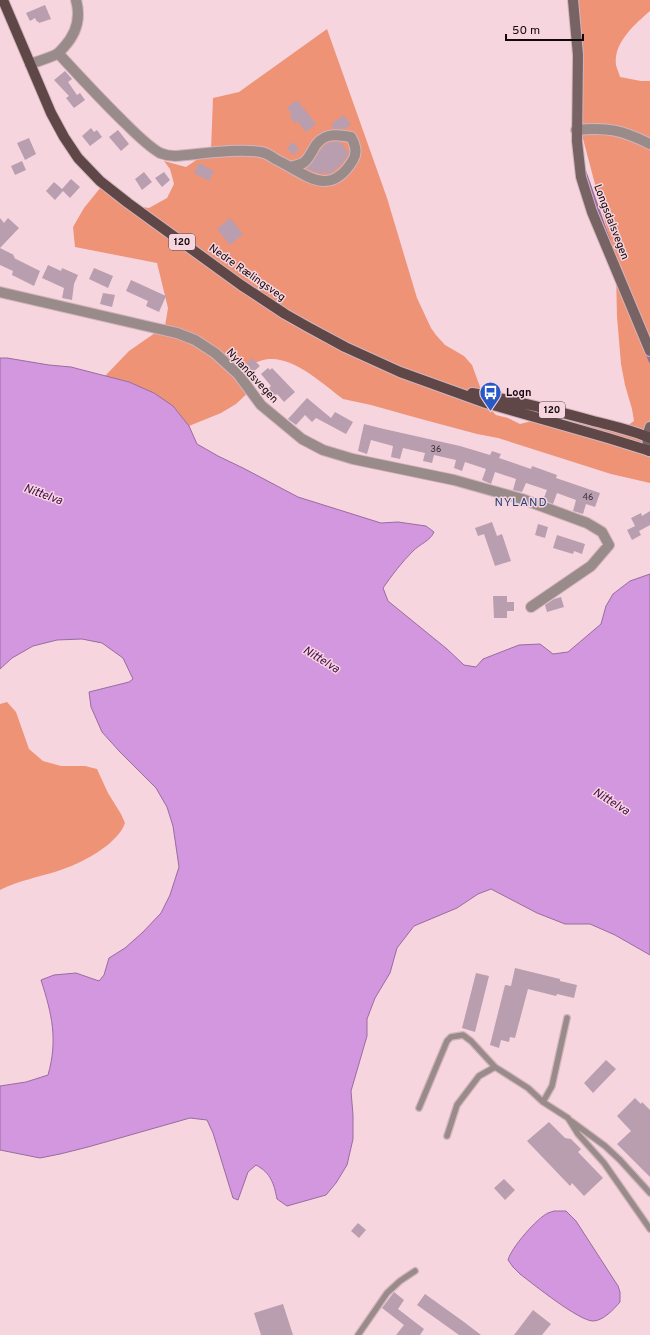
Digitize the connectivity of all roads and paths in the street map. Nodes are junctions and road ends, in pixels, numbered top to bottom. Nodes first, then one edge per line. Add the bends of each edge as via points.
1 (3, 0) edge
2 (76, 0) edge
3 (574, 0) edge
4 (58, 53) junction
5 (30, 64) junction
6 (576, 130) junction
7 (650, 144) edge
8 (291, 167) junction
9 (0, 292) edge
10 (650, 351) edge
11 (452, 390) junction
12 (650, 427) edge
13 (648, 438) edge
14 (650, 451) edge
15 (531, 607) dead end
16 (567, 1018) dead end
17 (495, 1067) junction
18 (543, 1102) junction
19 (420, 1108) dead end
20 (568, 1118) junction
21 (447, 1136) dead end
22 (650, 1193) edge
23 (650, 1229) edge
24 (415, 1271) dead end
25 (358, 1335) edge

1 - 5 main road, Nedre Rælingsveg / 120
2 - 4 street via 78,24 69,42
3 - 6 main road, Longsdalsvegen via 578,55
4 - 5 street
4 - 8 street via 98,98 150,146 160,152 175,156 240,151 263,152
5 - 11 main road, Nedre Rælingsveg / 120 via 54,119 70,147 90,171 123,199 235,281 296,321 381,364
6 - 7 street via 614,130
6 - 10 main road, Longsdalsvegen via 581,177 588,201
8 - 8 street via 303,163 316,143 325,136 337,134 351,137 355,144 356,156 339,177 324,182 310,179
9 - 15 street, Nylandsvegen via 176,333 195,340 238,374 261,405 302,439 323,450 353,459 454,480 522,499 587,523 602,532 609,544 591,566
11 - 13 main road, Nedre Rælingsveg / 120 via 553,410
11 - 14 main road, Nedre Rælingsveg / 120 via 486,403
12 - 13 main road
13 - 14 main road
16 - 18 lane via 552,1086
17 - 18 lane via 528,1088
17 - 19 lane via 463,1035 450,1037
17 - 21 lane via 479,1076 457,1106
18 - 20 lane
20 - 22 lane via 602,1143
20 - 23 lane via 578,1134 604,1163
24 - 25 lane via 387,1293

